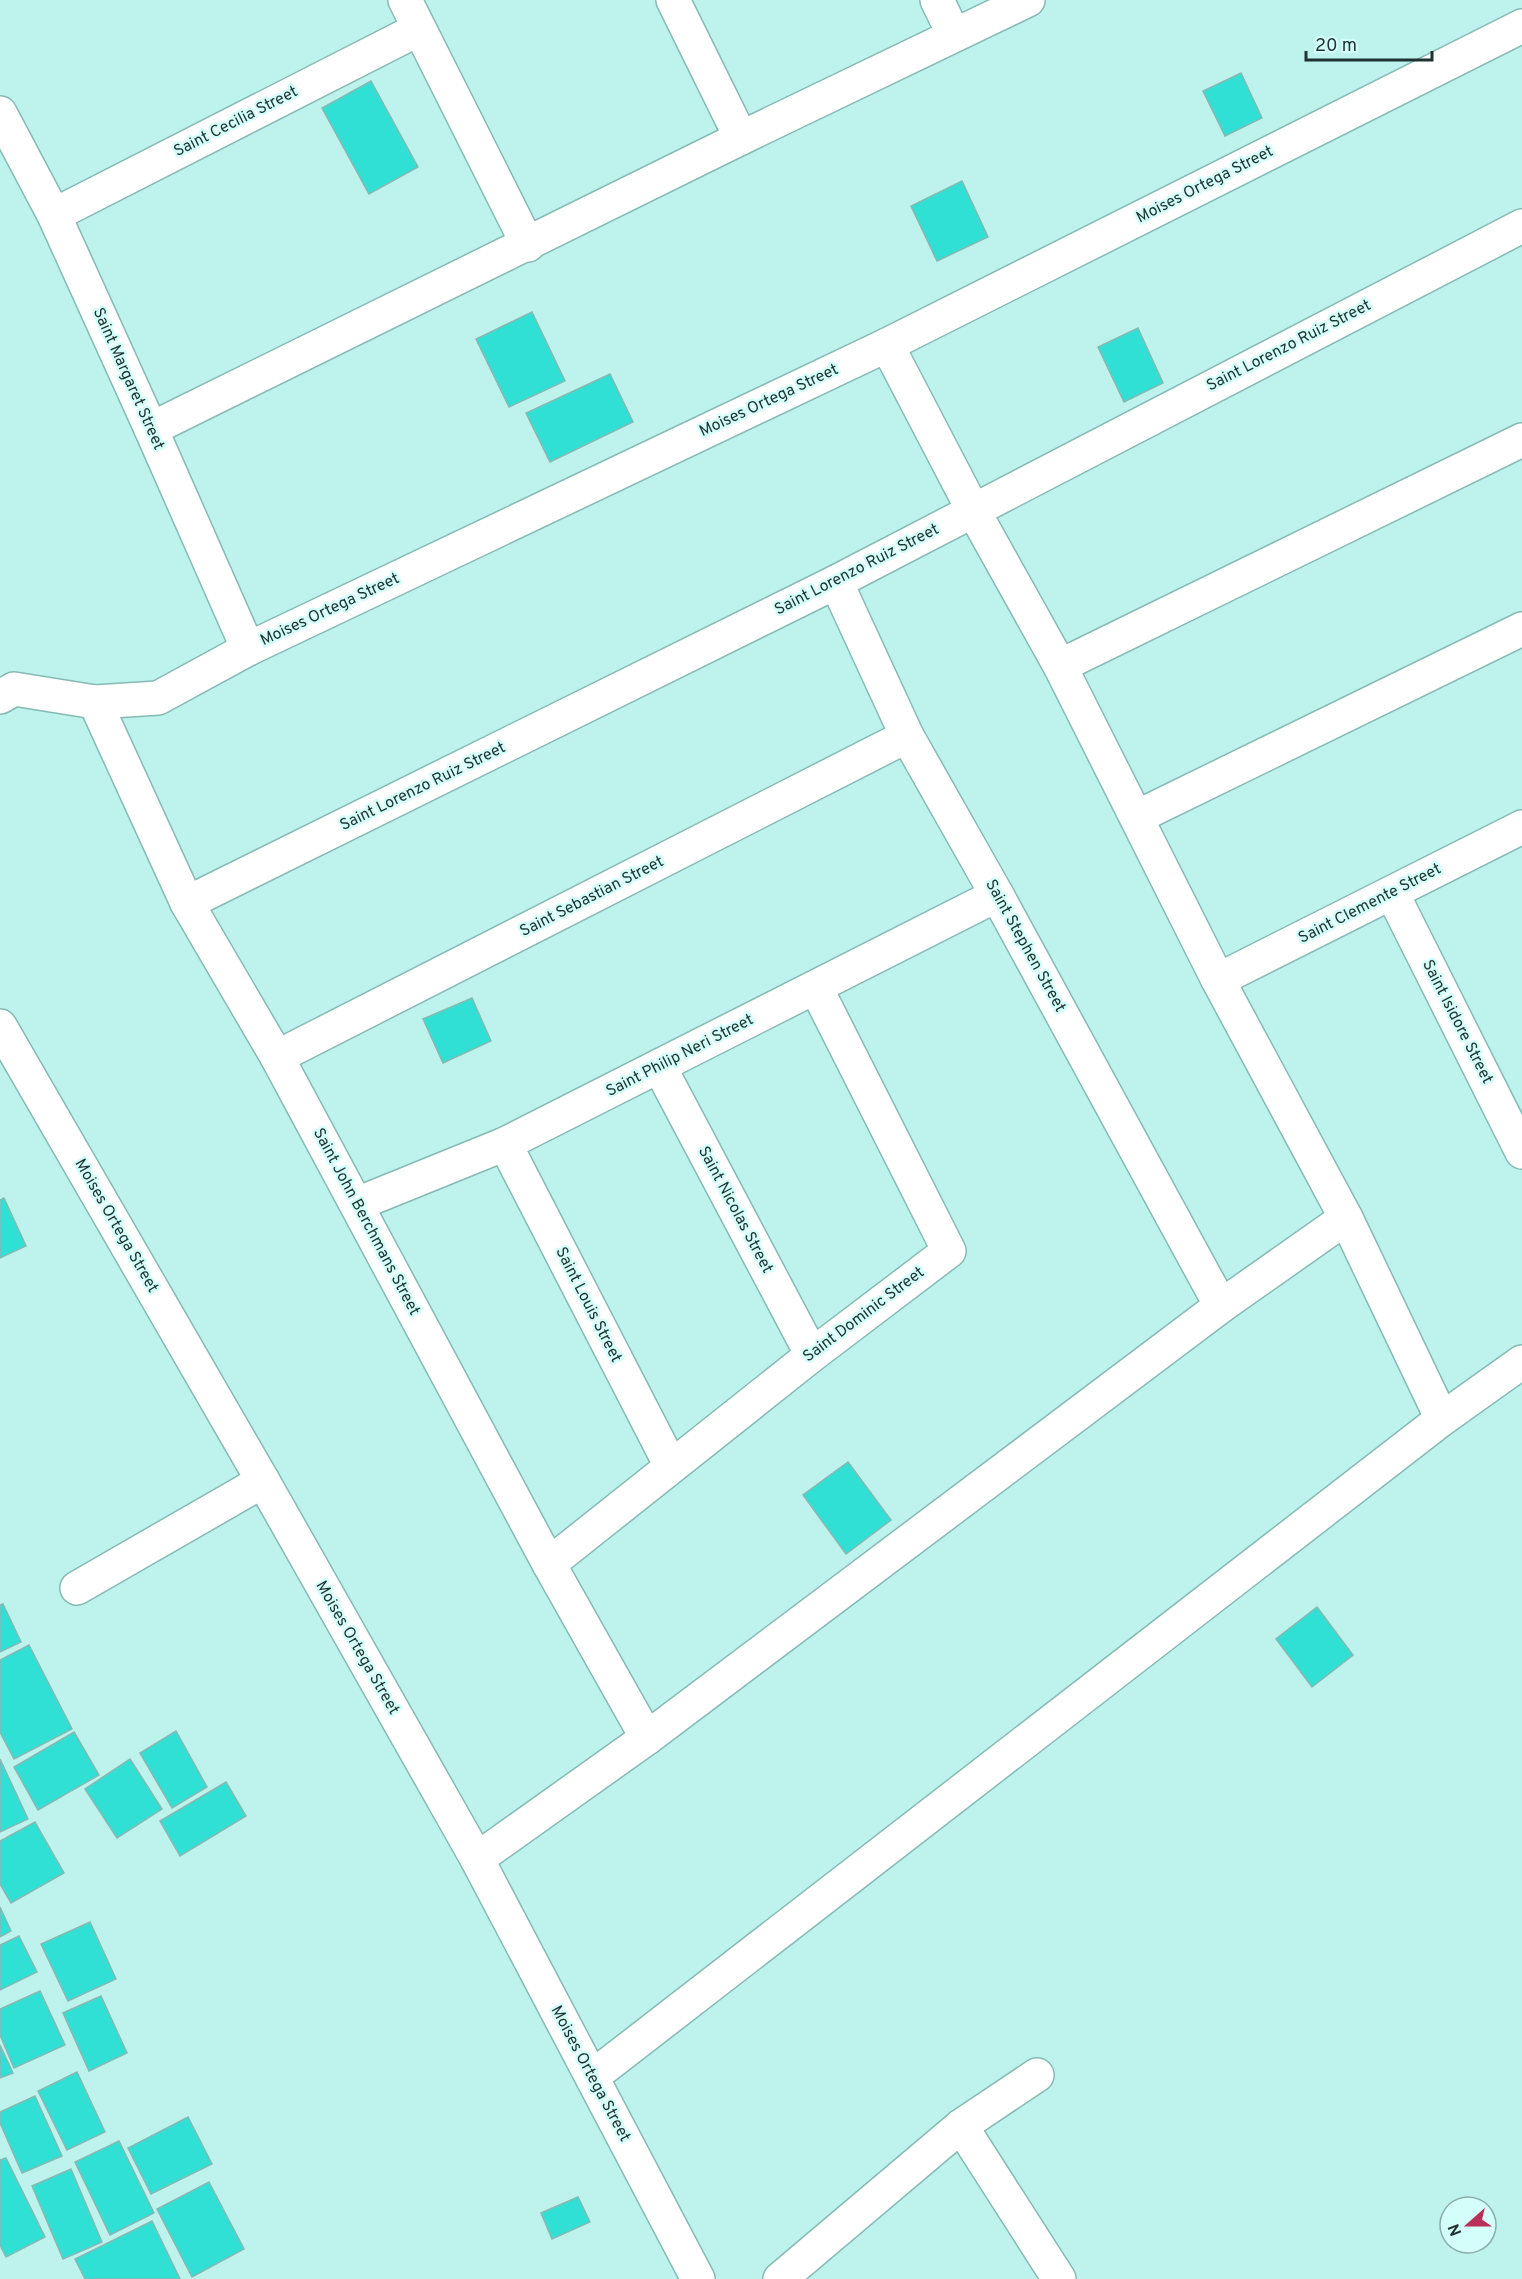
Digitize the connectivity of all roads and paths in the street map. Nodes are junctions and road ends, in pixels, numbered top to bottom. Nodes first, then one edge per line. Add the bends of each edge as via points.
1 (405, 0) edge
2 (673, 0) edge
3 (937, 0) edge
4 (1028, 0) edge
5 (1522, 26) edge
6 (419, 29) junction
7 (954, 35) junction
8 (0, 113) edge
9 (741, 138) junction
10 (54, 215) junction
11 (1522, 226) edge
12 (528, 244) junction
13 (887, 345) junction
14 (152, 429) junction
15 (1522, 440) edge
16 (973, 510) junction
17 (836, 582) junction
18 (1522, 629) edge
19 (248, 649) junction
20 (1060, 666) junction
21 (0, 697) edge
22 (95, 702) junction
23 (907, 736) junction
24 (1137, 817) junction
25 (1522, 827) edge
26 (1392, 893) junction
27 (997, 895) junction
28 (187, 903) junction
29 (1218, 980) junction
30 (816, 988) junction
31 (0, 1026) edge
32 (277, 1057) junction
33 (659, 1066) junction
34 (505, 1144) junction
35 (1522, 1152) edge
36 (357, 1204) junction
37 (1346, 1218) junction
38 (1221, 1306) junction
39 (812, 1355) junction
40 (1522, 1362) edge
41 (1442, 1419) junction
42 (671, 1466) junction
43 (263, 1481) junction
44 (549, 1564) junction
45 (77, 1588) dead end
46 (647, 1738) junction
47 (477, 1860) junction
48 (1037, 2075) dead end
49 (592, 2077) junction
50 (961, 2126) junction
51 (698, 2279) edge
52 (780, 2279) edge
53 (1059, 2279) edge

1 - 6 street
2 - 9 street
3 - 7 street
4 - 7 street
5 - 13 street, Moises Ortega Street
6 - 10 street, Saint Cecilia Street
6 - 12 street
7 - 9 street
8 - 10 street, Saint Margaret Street
9 - 12 street
10 - 14 street, Saint Margaret Street
11 - 16 street, Saint Lorenzo Ruiz Street
12 - 14 street
13 - 16 street
13 - 19 street, Moises Ortega Street
14 - 19 street, Saint Margaret Street
15 - 20 street
16 - 17 street, Saint Lorenzo Ruiz Street
16 - 20 street
17 - 23 street, Saint Stephen Street
17 - 28 street, Saint Lorenzo Ruiz Street
18 - 24 street
19 - 22 street, Moises Ortega Street via 158,698
20 - 24 street
21 - 22 street, Moises Ortega Street via 14,689
22 - 28 street, Saint John Berchmans Street
23 - 27 street, Saint Stephen Street
23 - 32 street, Saint Sebastian Street
24 - 29 street
25 - 26 street, Saint Clemente Street
26 - 29 street, Saint Clemente Street
26 - 35 street, Saint Isidore Street
27 - 30 street, Saint Philip Neri Street
27 - 38 street, Saint Stephen Street
28 - 32 street, Saint John Berchmans Street
29 - 37 street
30 - 33 street, Saint Philip Neri Street
30 - 39 street, Saint Dominic Street via 949,1251
31 - 43 street, Moises Ortega Street
32 - 36 street, Saint John Berchmans Street
33 - 34 street, Saint Philip Neri Street
33 - 39 street, Saint Nicolas Street
34 - 36 street, Saint Philip Neri Street
34 - 42 street, Saint Louis Street
36 - 44 street, Saint John Berchmans Street
37 - 38 street
37 - 41 street
38 - 46 street
39 - 42 street, Saint Dominic Street
40 - 41 street
41 - 49 street
42 - 44 street, Saint Dominic Street
43 - 45 street
43 - 47 street, Moises Ortega Street
44 - 46 street, Saint John Berchmans Street
46 - 47 street
47 - 49 street, Moises Ortega Street
48 - 50 street
49 - 51 street, Moises Ortega Street
50 - 52 street
50 - 53 street

